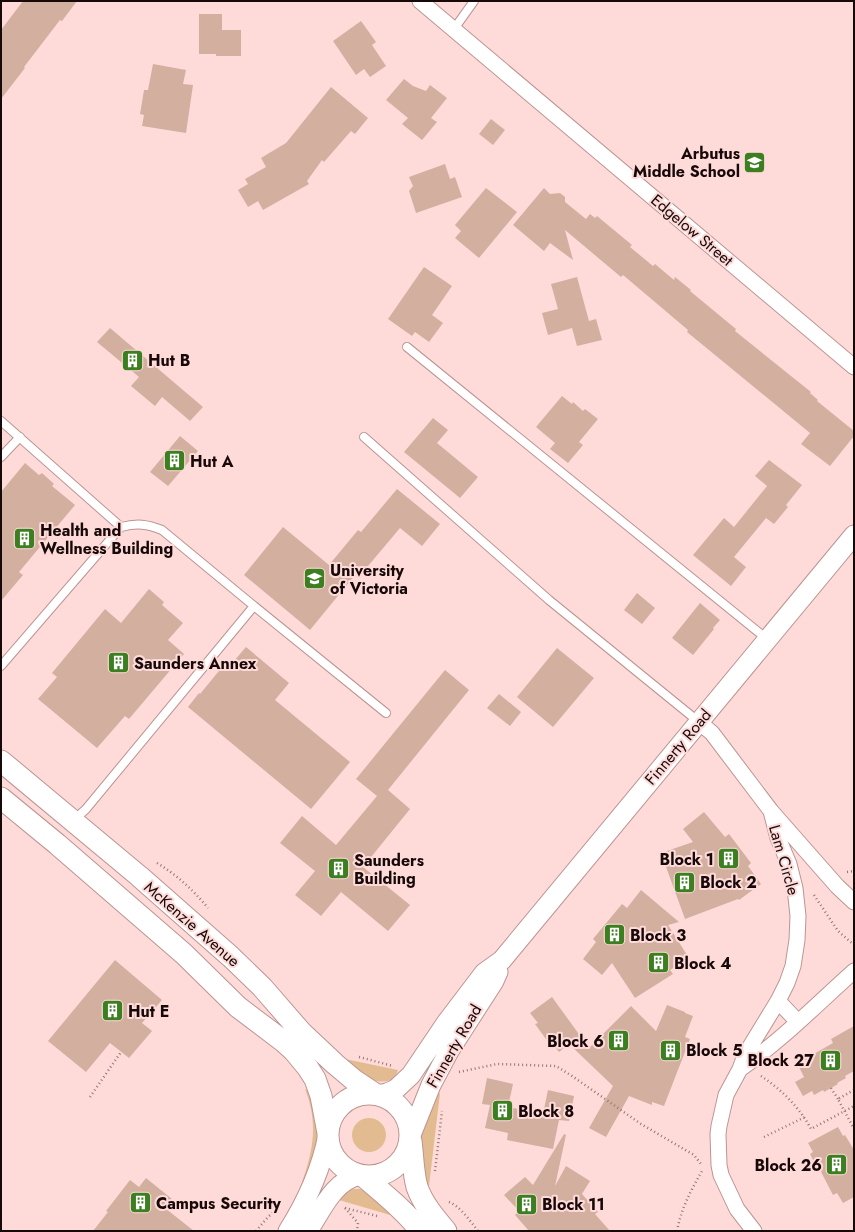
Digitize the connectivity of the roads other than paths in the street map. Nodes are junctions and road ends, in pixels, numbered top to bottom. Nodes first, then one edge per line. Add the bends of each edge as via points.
1 (420, 1) edge
2 (474, 1) edge
3 (454, 29) junction
4 (407, 346) dead end
5 (854, 367) edge
6 (1, 421) edge
7 (20, 437) junction
8 (364, 437) dead end
9 (1, 457) edge
10 (120, 527) junction
11 (854, 535) edge
12 (254, 606) junction
13 (767, 639) junction
14 (1, 666) edge
15 (386, 713) dead end
16 (699, 722) junction
17 (1, 761) edge
18 (1, 798) edge
19 (771, 811) junction
20 (73, 821) junction
21 (854, 902) edge
22 (502, 960) junction
23 (854, 971) edge
24 (778, 1001) junction
25 (798, 1022) junction
26 (740, 1069) junction
27 (377, 1094) junction
28 (328, 1134) junction
29 (411, 1137) junction
30 (361, 1176) junction
31 (288, 1231) edge
32 (308, 1231) edge
33 (421, 1231) edge
34 (446, 1231) edge
35 (754, 1231) edge

1 - 3 street, Edgelow Street
2 - 3 lane
3 - 5 street, Edgelow Street
4 - 13 lane
6 - 7 lane
7 - 9 lane
7 - 10 lane
8 - 16 lane via 543,595
10 - 12 lane via 140,524 162,530
10 - 14 lane
11 - 13 street, Finnerty Road
12 - 15 lane
12 - 20 lane via 96,798
13 - 16 street, Finnerty Road
16 - 19 street, Lam Circle via 712,733
16 - 22 street, Finnerty Road
17 - 20 main road, McKenzie Avenue
18 - 28 main road, McKenzie Avenue via 179,949 238,1007 294,1051 315,1079
19 - 21 street, Lam Circle
19 - 24 street, Lam Circle via 795,888 798,916 793,966
20 - 27 main road, McKenzie Avenue via 231,956 307,1038 335,1064
22 - 27 street, Finnerty Road via 484,973 411,1075 396,1089
22 - 29 street, Finnerty Road via 494,981 459,1034 431,1084
23 - 25 street, Lam Circle
24 - 25 street
24 - 26 street, Lam Circle via 745,1055
25 - 26 street, Lam Circle
26 - 35 street, Lam Circle via 726,1095 719,1126 719,1165 727,1189
27 - 28 main road via 358,1095 343,1103 332,1116
27 - 29 main road via 389,1098 402,1109
28 - 30 main road via 329,1146 337,1161 345,1169
28 - 31 street via 321,1164 310,1192
29 - 30 main road via 406,1155 395,1168 380,1175
29 - 34 main road via 415,1177 420,1195
30 - 32 street via 346,1180 336,1188
30 - 33 main road via 401,1209

